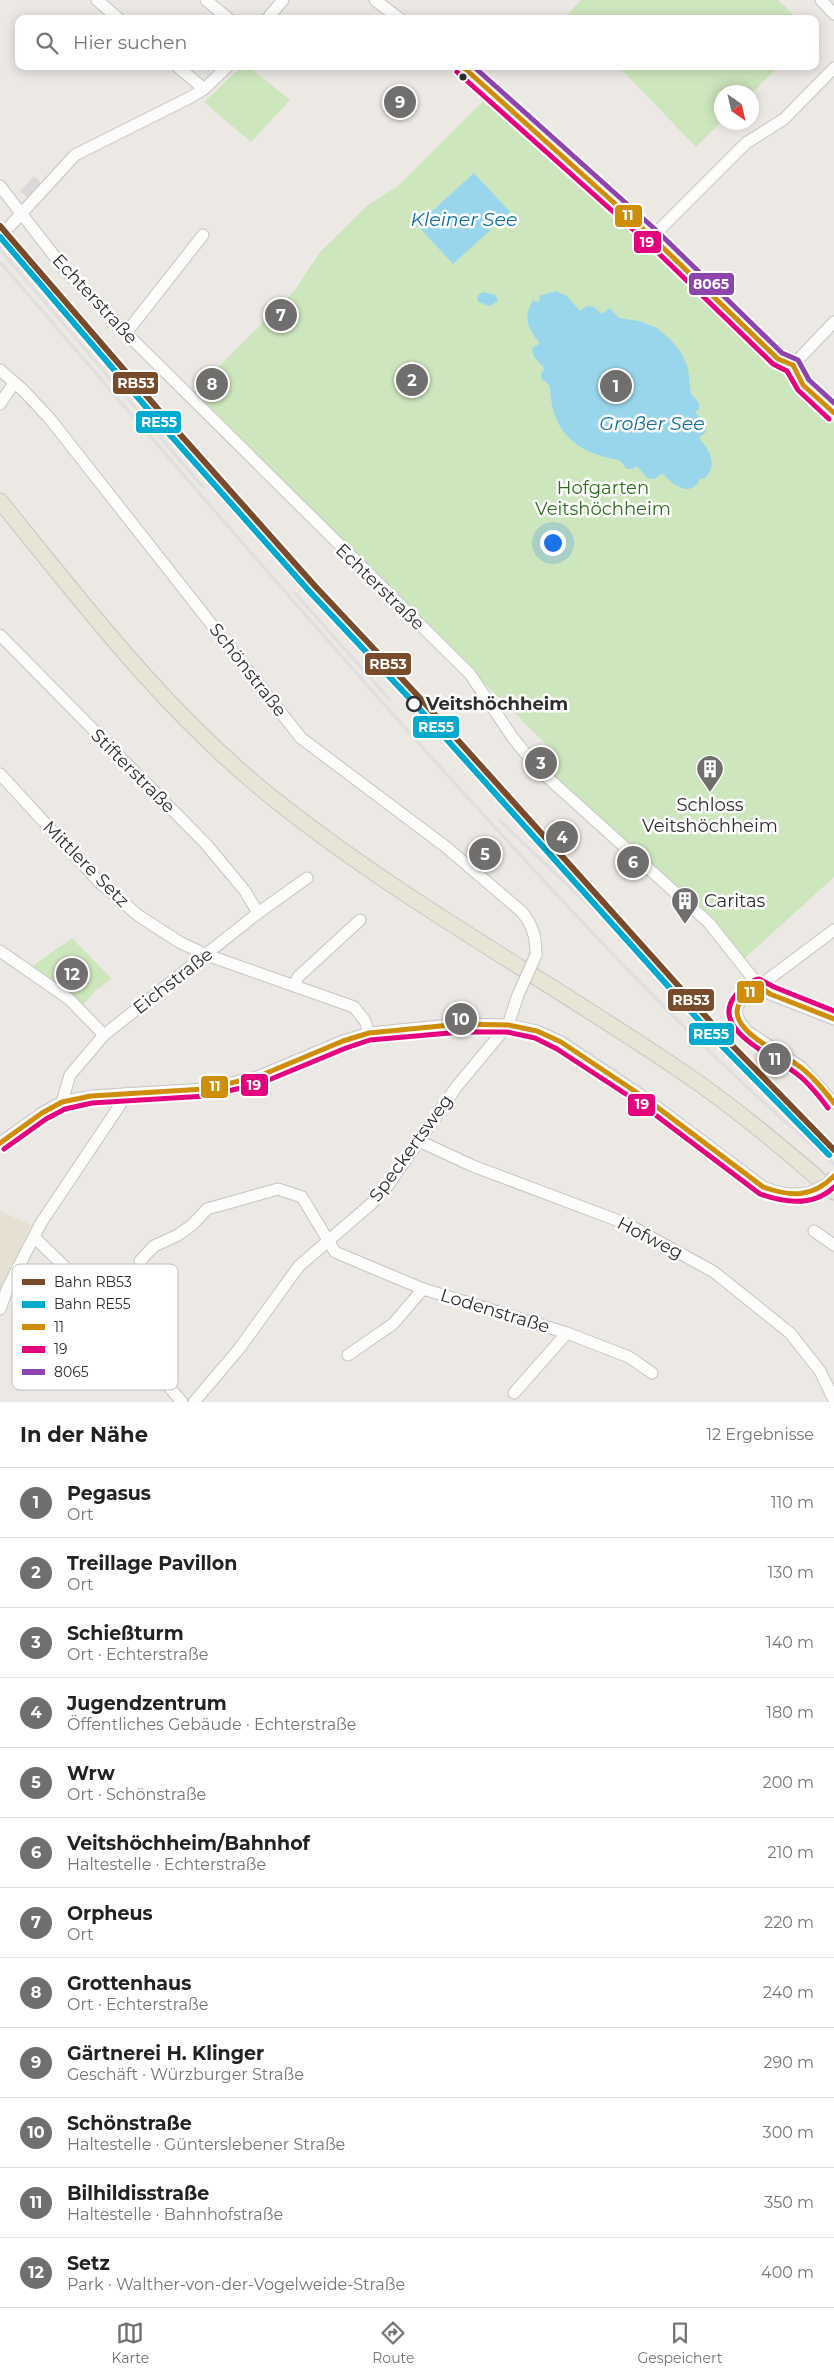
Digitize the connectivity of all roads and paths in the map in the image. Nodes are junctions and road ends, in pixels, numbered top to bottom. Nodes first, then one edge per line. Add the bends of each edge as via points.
1 (97, 0) edge
2 (206, 0) edge
3 (283, 0) edge
4 (375, 0) edge
5 (822, 0) edge
6 (834, 14) edge
7 (114, 15) edge
8 (223, 15) edge
9 (270, 15) edge
10 (395, 15) edge
11 (834, 68) edge
12 (182, 70) edge
13 (224, 70) edge
14 (466, 70) edge
15 (204, 89) junction
16 (0, 186) edge
17 (22, 215) junction
18 (9, 227) tunnel mouth
19 (203, 235) dead end
20 (652, 237) junction
21 (834, 322) edge
22 (126, 333) junction
23 (793, 364) junction
24 (0, 370) edge
25 (14, 382) junction
26 (0, 404) edge
27 (834, 413) edge
28 (0, 501) edge
29 (0, 635) edge
30 (0, 774) edge
31 (307, 878) dead end
32 (258, 913) junction
33 (360, 920) dead end
34 (834, 930) edge
35 (0, 951) edge
36 (207, 955) junction
37 (294, 986) junction
38 (759, 986) junction
39 (834, 1019) edge
40 (508, 1026) junction
41 (369, 1033) junction
42 (104, 1035) junction
43 (128, 1093) junction
44 (62, 1102) junction
45 (834, 1103) edge
46 (419, 1141) junction
47 (0, 1143) edge
48 (834, 1176) edge
49 (834, 1192) edge
50 (814, 1231) dead end
51 (34, 1238) junction
52 (328, 1242) junction
53 (834, 1245) edge
54 (140, 1261) dead end
55 (20, 1264) edge
56 (61, 1264) edge
57 (12, 1279) edge
58 (423, 1289) junction
59 (0, 1309) edge
60 (567, 1333) junction
61 (348, 1355) dead end
62 (652, 1373) dead end
63 (172, 1390) edge
64 (514, 1393) dead end
65 (834, 1400) edge
66 (182, 1402) edge
67 (194, 1402) edge

1 - 7 street
2 - 8 street
3 - 9 street
4 - 10 street
5 - 6 street
11 - 20 street via 784,118 746,142
12 - 15 street
13 - 15 street
14 - 20 street
15 - 17 street via 75,154
16 - 17 street, Echterstraße
17 - 18 street
17 - 22 street, Echterstraße via 66,271
19 - 22 street
20 - 23 street via 778,360
21 - 23 street
22 - 38 street, Echterstraße via 470,674 538,769 709,923
23 - 27 street via 799,380
24 - 25 street, Schönstraße
25 - 26 street
25 - 40 street, Schönstraße, bridge via 50,419 301,738 446,847 522,912 536,937 536,954
28 - 49 main road via 100,625 162,695 218,751 272,798 338,848 474,940 590,1010 687,1075
29 - 32 street, Stifterstraße via 206,844 245,891
30 - 36 street, Mittlere Setz via 99,882 139,916 181,943
31 - 32 street, Eichstraße
32 - 36 street, Eichstraße
33 - 37 street via 298,977
34 - 38 street
35 - 42 street via 68,999
36 - 37 street, Mittlere Setz
36 - 42 street, Eichstraße
37 - 41 street, Mittlere Setz via 354,1007 366,1020
38 - 39 street via 770,994
38 - 45 street via 742,999 736,1009 738,1019 747,1031 801,1067
40 - 41 street via 462,1024
40 - 46 street, Speckertsweg via 457,1086
40 - 48 street, bridge via 537,1031 561,1042 646,1098 763,1187 795,1196 827,1184
41 - 43 street via 257,1078 204,1089
42 - 44 street, Eichstraße via 70,1075
43 - 44 street
43 - 51 street
44 - 47 street
46 - 52 street, Speckertsweg via 371,1204
46 - 65 street, Hofweg via 473,1166 627,1224 714,1272 790,1333 820,1371
50 - 53 street
51 - 55 street
51 - 56 street
52 - 54 street via 302,1197 278,1189 207,1209 192,1225 154,1246
52 - 58 street, Lodenstraße via 335,1252
52 - 67 street, Speckertsweg via 299,1266 239,1349
57 - 59 street
58 - 60 street, Lodenstraße
58 - 61 street, Lodenstraße via 393,1324
60 - 62 street, Lodenstraße via 629,1357
60 - 64 street, Lodenstraße
63 - 66 street

